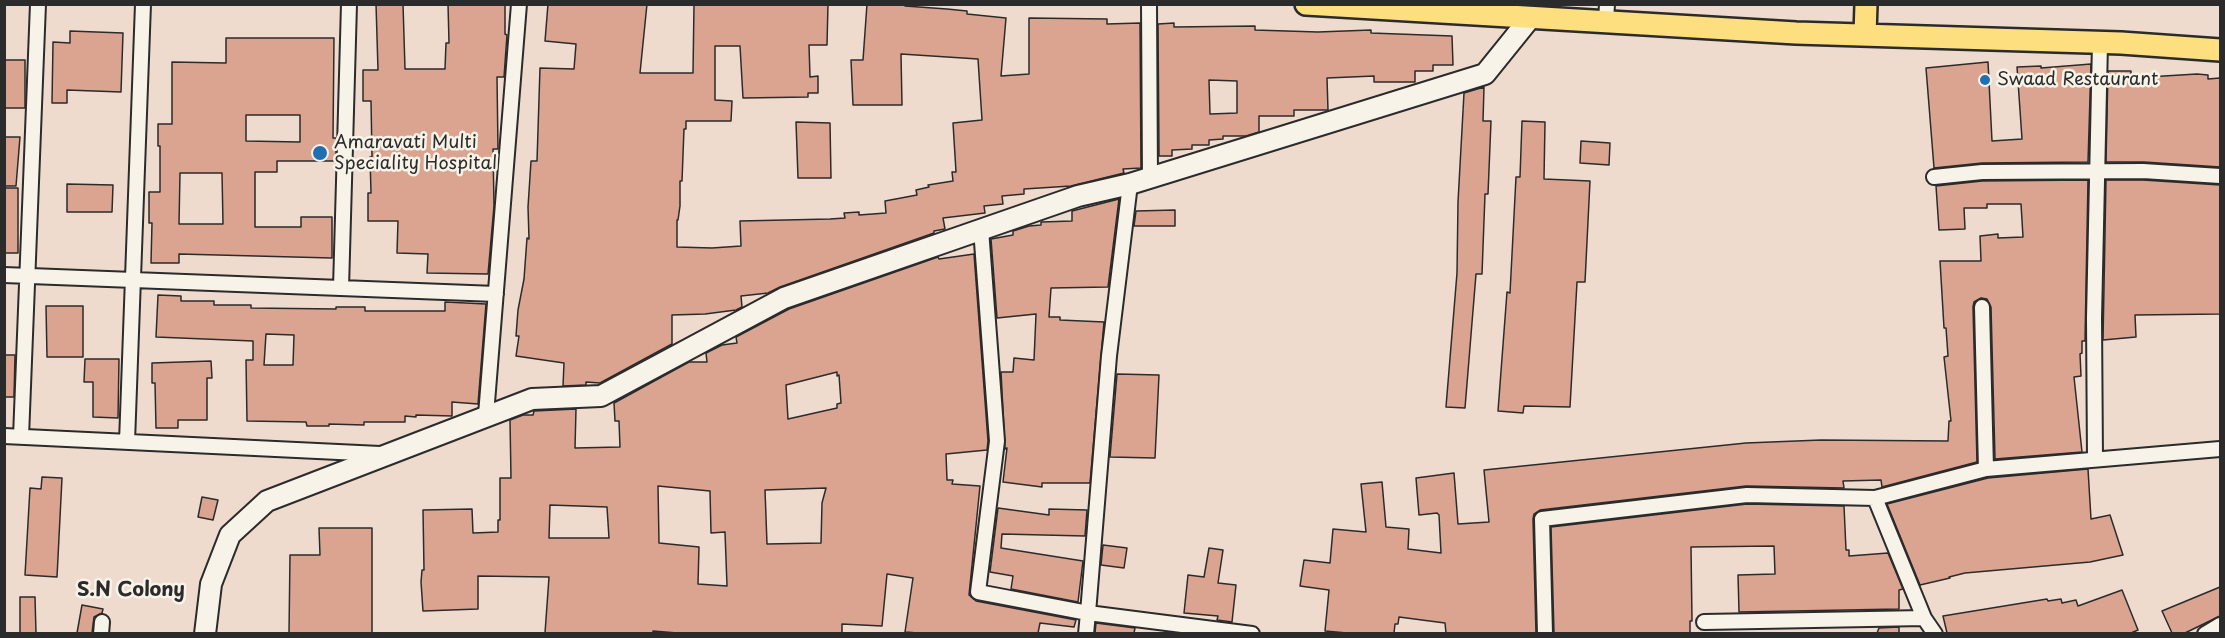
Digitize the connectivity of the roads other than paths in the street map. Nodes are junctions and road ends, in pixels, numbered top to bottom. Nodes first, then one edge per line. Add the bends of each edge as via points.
1 (38, 4) edge
2 (143, 4) edge
3 (349, 4) edge
4 (519, 4) edge
5 (1149, 4) edge
6 (1305, 4) edge
7 (1866, 4) edge
8 (1391, 7) edge
9 (1607, 13) edge
10 (1531, 17) junction
11 (1865, 35) junction
12 (2100, 43) junction
13 (2220, 50) edge
14 (2098, 172) junction
15 (2220, 176) edge
16 (1150, 177) junction
17 (1934, 177) dead end
18 (1130, 184) junction
19 (981, 229) junction
20 (4, 275) edge
21 (27, 276) junction
22 (133, 279) junction
23 (341, 288) junction
24 (496, 294) junction
25 (1982, 307) dead end
26 (486, 415) junction
27 (4, 436) edge
28 (21, 437) junction
29 (127, 442) junction
30 (2220, 449) edge
31 (384, 454) junction
32 (2095, 459) junction
33 (1986, 470) junction
34 (1875, 498) junction
35 (1088, 613) junction
36 (1924, 618) junction
37 (1704, 622) dead end
38 (2220, 625) edge
39 (205, 633) edge
40 (1086, 633) edge
41 (1251, 633) edge
42 (1545, 633) edge
43 (1935, 633) edge
44 (2205, 633) edge

1 - 21 street
2 - 22 street
3 - 23 street
4 - 24 street
5 - 16 street
6 - 8 main road
7 - 11 main road
8 - 10 main road
9 - 10 main road
9 - 11 main road
10 - 16 main road via 1485,74
11 - 12 main road
12 - 13 main road
12 - 14 street
14 - 15 street
14 - 17 street via 1982,172
14 - 32 street
16 - 18 main road
18 - 19 main road via 1078,196
18 - 35 street via 1109,356
19 - 26 main road via 784,298 601,396 532,399
19 - 35 street via 998,441 978,592
20 - 21 street
21 - 22 street
21 - 28 street
22 - 23 street
22 - 29 street
23 - 24 street
24 - 26 street
25 - 33 street
26 - 31 main road
27 - 28 street
28 - 29 street
29 - 31 street
30 - 32 street
31 - 39 main road via 267,501 230,535 211,584
32 - 33 street
33 - 34 street
34 - 36 street
34 - 42 street via 1747,495 1542,519
35 - 40 street
35 - 41 street
36 - 37 street
36 - 43 street
38 - 44 street

